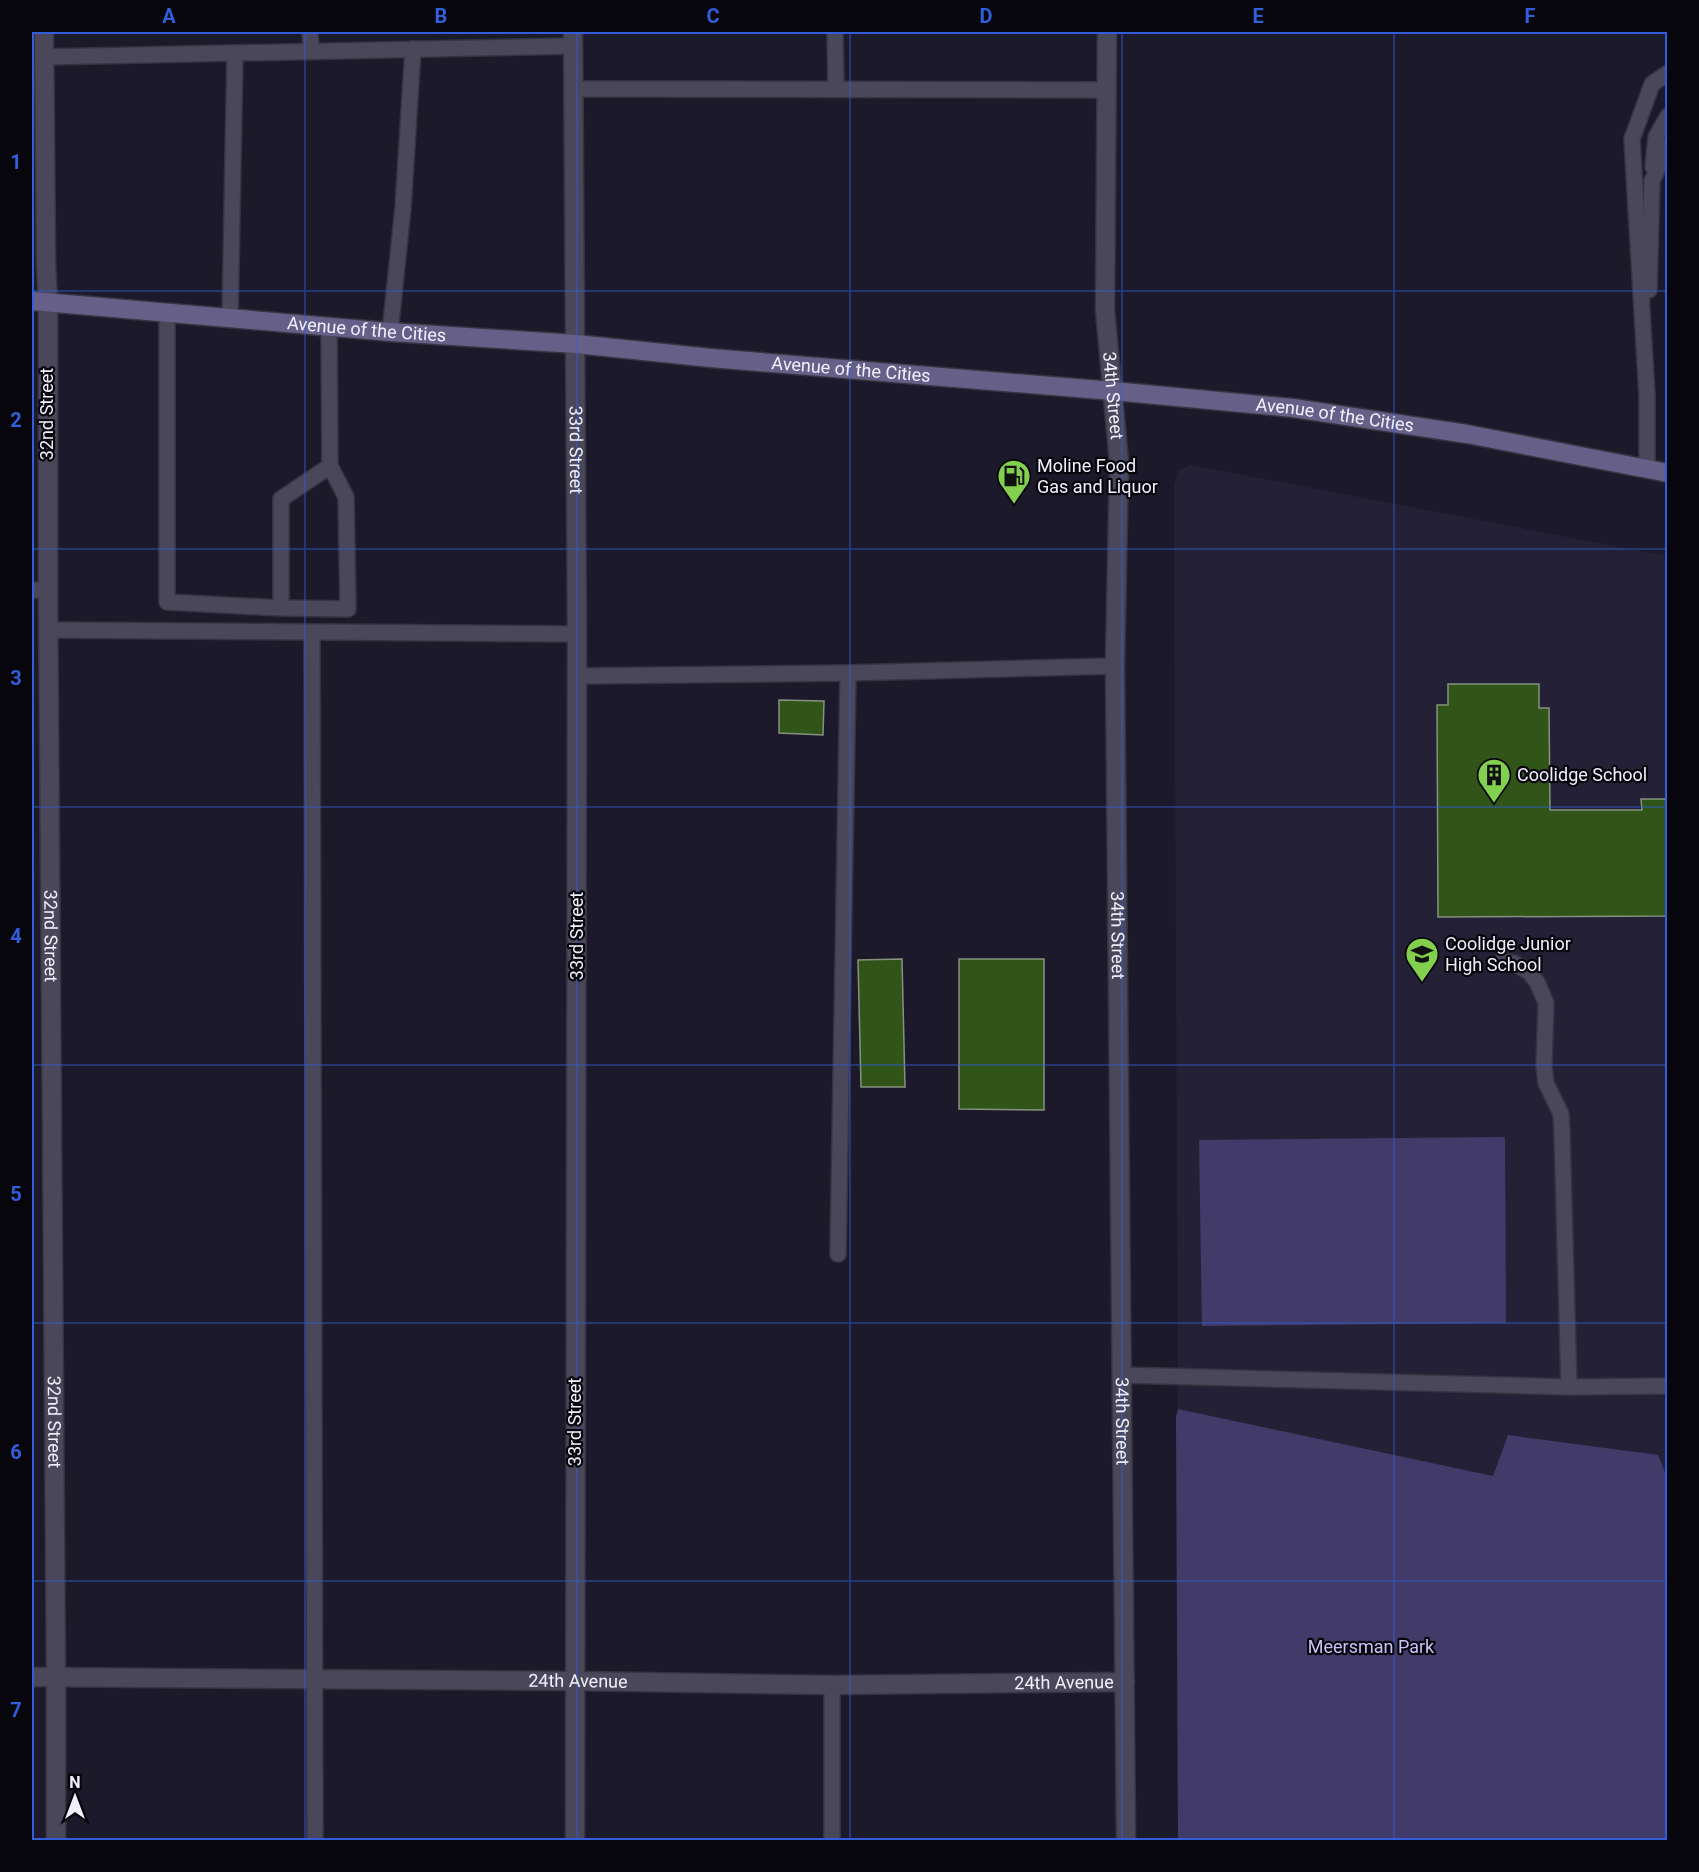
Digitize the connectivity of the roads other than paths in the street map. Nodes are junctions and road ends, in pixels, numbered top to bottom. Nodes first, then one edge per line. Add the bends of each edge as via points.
1 (44, 32) edge
2 (310, 32) edge
3 (835, 32) edge
4 (1107, 32) edge
5 (573, 39) edge
6 (413, 49) junction
7 (311, 51) junction
8 (235, 53) junction
9 (44, 57) junction
10 (1668, 73) edge
11 (573, 89) junction
12 (836, 89) junction
13 (1107, 90) junction
14 (1668, 116) edge
15 (1668, 146) edge
16 (1652, 181) junction
17 (40, 302) edge
18 (167, 312) junction
19 (230, 318) junction
20 (329, 327) junction
21 (390, 332) junction
22 (576, 344) junction
23 (1113, 391) junction
24 (1647, 396) junction
25 (330, 466) junction
26 (1647, 469) junction
27 (1668, 473) edge
28 (40, 590) edge
29 (281, 608) junction
30 (50, 630) junction
31 (312, 632) junction
32 (577, 634) junction
33 (1115, 666) junction
34 (848, 673) junction
35 (577, 676) junction
36 (1502, 962) dead end
37 (838, 1254) dead end
38 (1122, 1375) junction
39 (1668, 1386) edge
40 (1569, 1387) junction
41 (32, 1677) edge
42 (56, 1677) junction
43 (315, 1679) junction
44 (575, 1681) junction
45 (1125, 1682) junction
46 (832, 1684) junction
47 (56, 1840) edge
48 (315, 1840) edge
49 (575, 1840) edge
50 (832, 1840) edge
51 (1126, 1840) edge

1 - 9 street, 32nd Street
2 - 7 lane
3 - 12 lane
4 - 13 street, 34th Street
5 - 6 lane
5 - 11 street, 33rd Street
6 - 7 lane
6 - 21 lane
7 - 8 lane
8 - 9 lane
8 - 19 lane
9 - 17 street, 32nd Street via 46,263
10 - 24 lane via 1652,84 1632,139
11 - 12 lane
11 - 22 street, 33rd Street
12 - 13 lane
13 - 23 street, 34th Street via 1105,310
14 - 16 lane via 1656,137
15 - 16 lane
16 - 24 lane
17 - 18 main road, Avenue of the Cities
17 - 28 street, 32nd Street
18 - 19 main road, Avenue of the Cities
18 - 29 lane via 167,602
19 - 20 main road, Avenue of the Cities
20 - 21 main road, Avenue of the Cities
20 - 25 lane
21 - 22 main road, Avenue of the Cities
22 - 23 main road, Avenue of the Cities
22 - 32 street, 33rd Street
23 - 26 main road, Avenue of the Cities via 1293,408 1467,434
23 - 33 street, 34th Street via 1119,462
24 - 26 lane
25 - 29 lane via 281,499
25 - 29 lane via 346,497 348,609
26 - 27 main road, Avenue of the Cities
28 - 30 street, 32nd Street
30 - 31 lane
30 - 42 street, 32nd Street
31 - 32 lane
31 - 43 lane
32 - 35 street, 33rd Street
33 - 34 lane
33 - 38 street, 34th Street
34 - 35 lane
34 - 37 lane
35 - 44 street, 33rd Street
36 - 40 lane via 1514,963 1529,972 1546,1003 1546,1083 1561,1114
38 - 40 lane
38 - 45 street, 34th Street
39 - 40 lane
41 - 42 street, 24th Avenue
42 - 43 street, 24th Avenue
42 - 47 street, 32nd Street
43 - 44 street, 24th Avenue
43 - 48 lane
44 - 46 street, 24th Avenue
44 - 49 street, 33rd Street
45 - 46 street, 24th Avenue
45 - 51 street, 34th Street
46 - 50 lane

